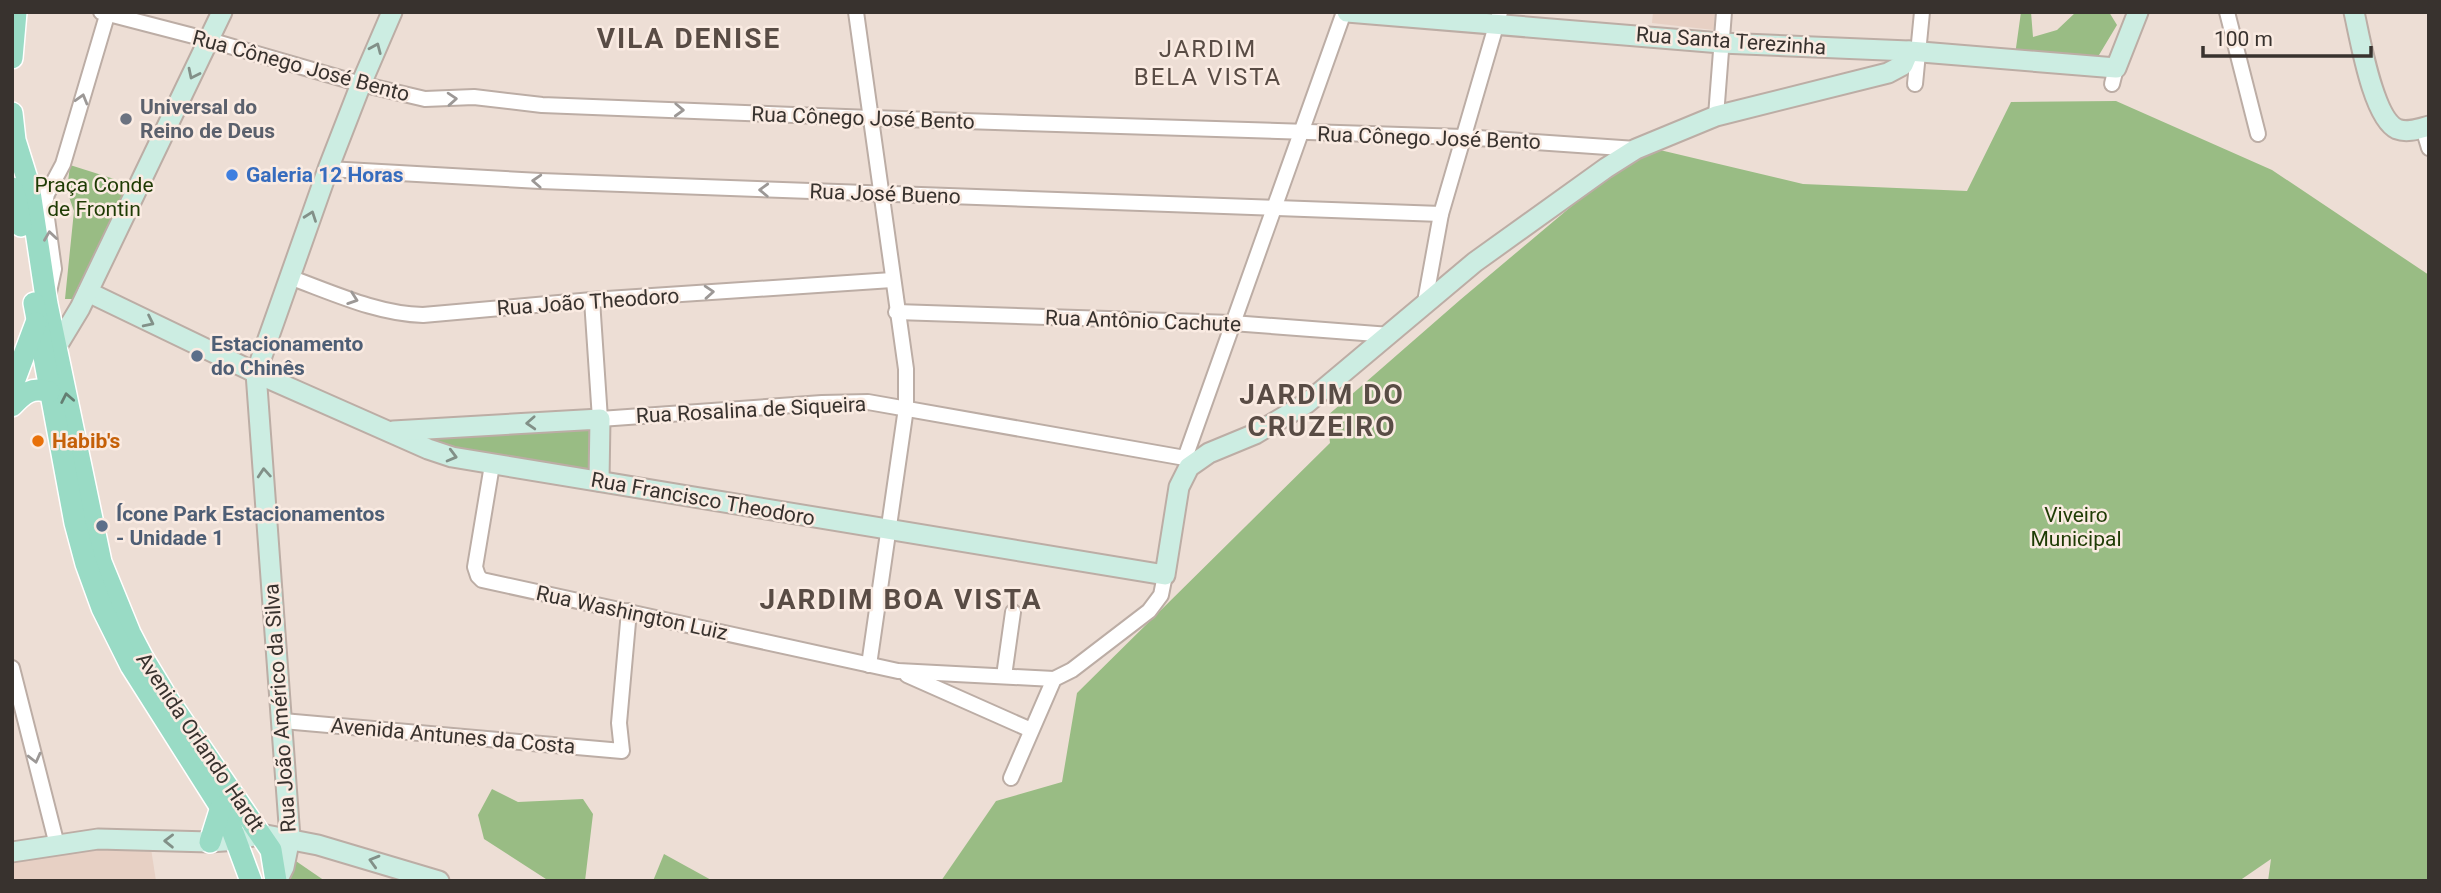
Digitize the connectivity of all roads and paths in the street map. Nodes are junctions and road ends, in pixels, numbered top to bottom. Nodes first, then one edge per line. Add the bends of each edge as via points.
1 (16, 12) edge
2 (222, 12) edge
3 (392, 12) edge
4 (856, 12) edge
5 (1345, 12) edge
6 (1724, 12) edge
7 (1922, 12) edge
8 (2138, 12) edge
9 (2227, 12) edge
10 (2354, 12) edge
11 (105, 13) edge
12 (1498, 18) edge
13 (209, 40) junction
14 (1721, 43) junction
15 (1914, 52) junction
16 (12, 58) edge
17 (361, 84) junction
18 (1915, 84) dead end
19 (12, 113) edge
20 (1716, 116) junction
21 (871, 118) junction
22 (2426, 127) edge
23 (1303, 133) junction
24 (2258, 134) dead end
25 (1462, 137) junction
26 (2429, 148) edge
27 (1636, 149) junction
28 (63, 164) junction
29 (328, 169) junction
30 (20, 186) edge
31 (881, 194) junction
32 (1276, 207) junction
33 (1441, 214) junction
34 (289, 277) junction
35 (892, 280) junction
36 (88, 292) junction
37 (592, 300) junction
38 (1425, 302) junction
39 (897, 312) junction
40 (42, 313) junction
41 (1232, 323) junction
42 (1390, 335) junction
43 (58, 348) junction
44 (44, 366) junction
45 (256, 373) junction
46 (12, 387) edge
47 (48, 392) junction
48 (12, 407) edge
49 (906, 408) junction
50 (600, 419) junction
51 (388, 431) junction
52 (1186, 463) junction
53 (492, 465) junction
54 (600, 481) junction
55 (888, 530) junction
56 (1165, 575) junction
57 (628, 611) junction
58 (1013, 612) dead end
59 (869, 665) junction
60 (12, 668) edge
61 (898, 671) junction
62 (1004, 676) junction
63 (1054, 680) junction
64 (15, 693) edge
65 (283, 721) junction
66 (1031, 730) junction
67 (1010, 778) dead end
68 (221, 807) junction
69 (261, 834) junction
70 (290, 838) junction
71 (237, 840) junction
72 (210, 842) junction
73 (57, 845) junction
74 (12, 852) edge
75 (255, 877) edge
76 (277, 881) edge
77 (439, 881) edge

1 - 16 main road
2 - 13 street
17 -> 3 street, Rua João Américo da Silva
4 - 21 street
5 - 12 street, Rua Santa Terezinha
5 - 23 street
6 - 14 street
7 - 15 street
8 - 15 street, Rua Santa Terezinha via 2114,76
9 - 24 street
10 - 22 street via 2378,107 2387,122 2408,131
11 - 13 street, Rua Cônego José Bento
28 -> 11 street
12 - 14 street, Rua Santa Terezinha
12 - 25 street
13 - 17 street, Rua Cônego José Bento
13 -> 36 street
14 - 15 street, Rua Santa Terezinha
14 - 20 street
15 - 18 street
15 - 20 street via 1888,73
17 -> 21 street, Rua Cônego José Bento via 425,99 474,97 542,105
17 - 29 street, Rua João Américo da Silva
19 - 30 main road, Avenida Orlando Hardt
20 - 27 street
21 - 23 street, Rua Cônego José Bento
21 - 31 street
22 - 26 street
23 - 25 street, Rua Cônego José Bento
23 - 32 street
25 - 27 street, Rua Cônego José Bento
25 - 33 street
27 - 38 street
28 - 30 street via 47,179
40 -> 28 street via 54,269 45,204
31 -> 29 street, Rua José Bueno
34 -> 29 street, Rua João Américo da Silva
30 - 40 main road, Avenida Orlando Hardt via 18,202
31 - 32 street, Rua José Bueno
31 - 35 street
32 - 33 street, Rua José Bueno
32 - 41 street
33 - 38 street
34 -> 37 street, Rua João Theodoro via 405,314
34 - 45 street, Rua João Américo da Silva
37 -> 35 street, Rua João Theodoro
35 - 39 street
36 - 43 street
36 -> 45 street, Rua Francisco Theodoro
37 - 50 street
38 - 42 street
39 - 41 street, Rua Antônio Cachute
39 - 49 street via 906,369
40 - 43 main road, Avenida Orlando Hardt
40 - 44 main road, Avenida Orlando Hardt
40 - 46 main road
41 - 42 street, Rua Antônio Cachute
41 - 52 street
42 - 52 street via 1307,403 1255,434
43 - 44 street
69 -> 43 main road, Avenida Orlando Hardt via 169,701 121,612 95,541
44 - 47 main road, Avenida Orlando Hardt
45 - 51 street, Rua Francisco Theodoro
65 -> 45 street, Rua João Américo da Silva
47 - 48 main road via 30,390
47 - 68 main road, Avenida Orlando Hardt via 75,523 103,608 131,666
49 - 50 street, Rua Rosalina de Siqueira via 845,402
49 - 52 street, Rua Rosalina de Siqueira
49 - 55 street
50 -> 51 street, Rua Rosalina de Siqueira
50 - 54 street
51 -> 53 street, Rua Francisco Theodoro via 452,457
52 - 56 street
53 - 54 street, Rua Francisco Theodoro
53 - 57 street, Rua Washington Luiz via 475,567 478,576 488,583
54 - 55 street, Rua Francisco Theodoro
55 - 56 street, Rua Francisco Theodoro
55 - 59 street
56 - 63 street via 1161,595 1149,611
57 - 59 street, Rua Washington Luiz
57 - 65 street, Avenida Antunes da Costa via 619,723 622,751
58 - 62 street
59 - 61 street, Rua Washington Luiz
60 - 64 street
61 - 62 street, Rua Washington Luiz
61 - 66 street, Rua Washington Luiz
62 - 63 street, Rua Washington Luiz
63 - 66 street
64 -> 73 street
65 - 70 street, Rua João Américo da Silva
66 - 67 street
68 - 71 main road, Avenida Orlando Hardt
68 - 72 main road
69 - 70 street
69 - 71 street
69 - 76 main road, Avenida Orlando Hardt via 271,850
70 - 76 street, Rua João Américo da Silva
77 -> 70 street
71 - 72 street
71 - 75 main road, Avenida Orlando Hardt
72 -> 73 street via 98,839
73 - 74 street

